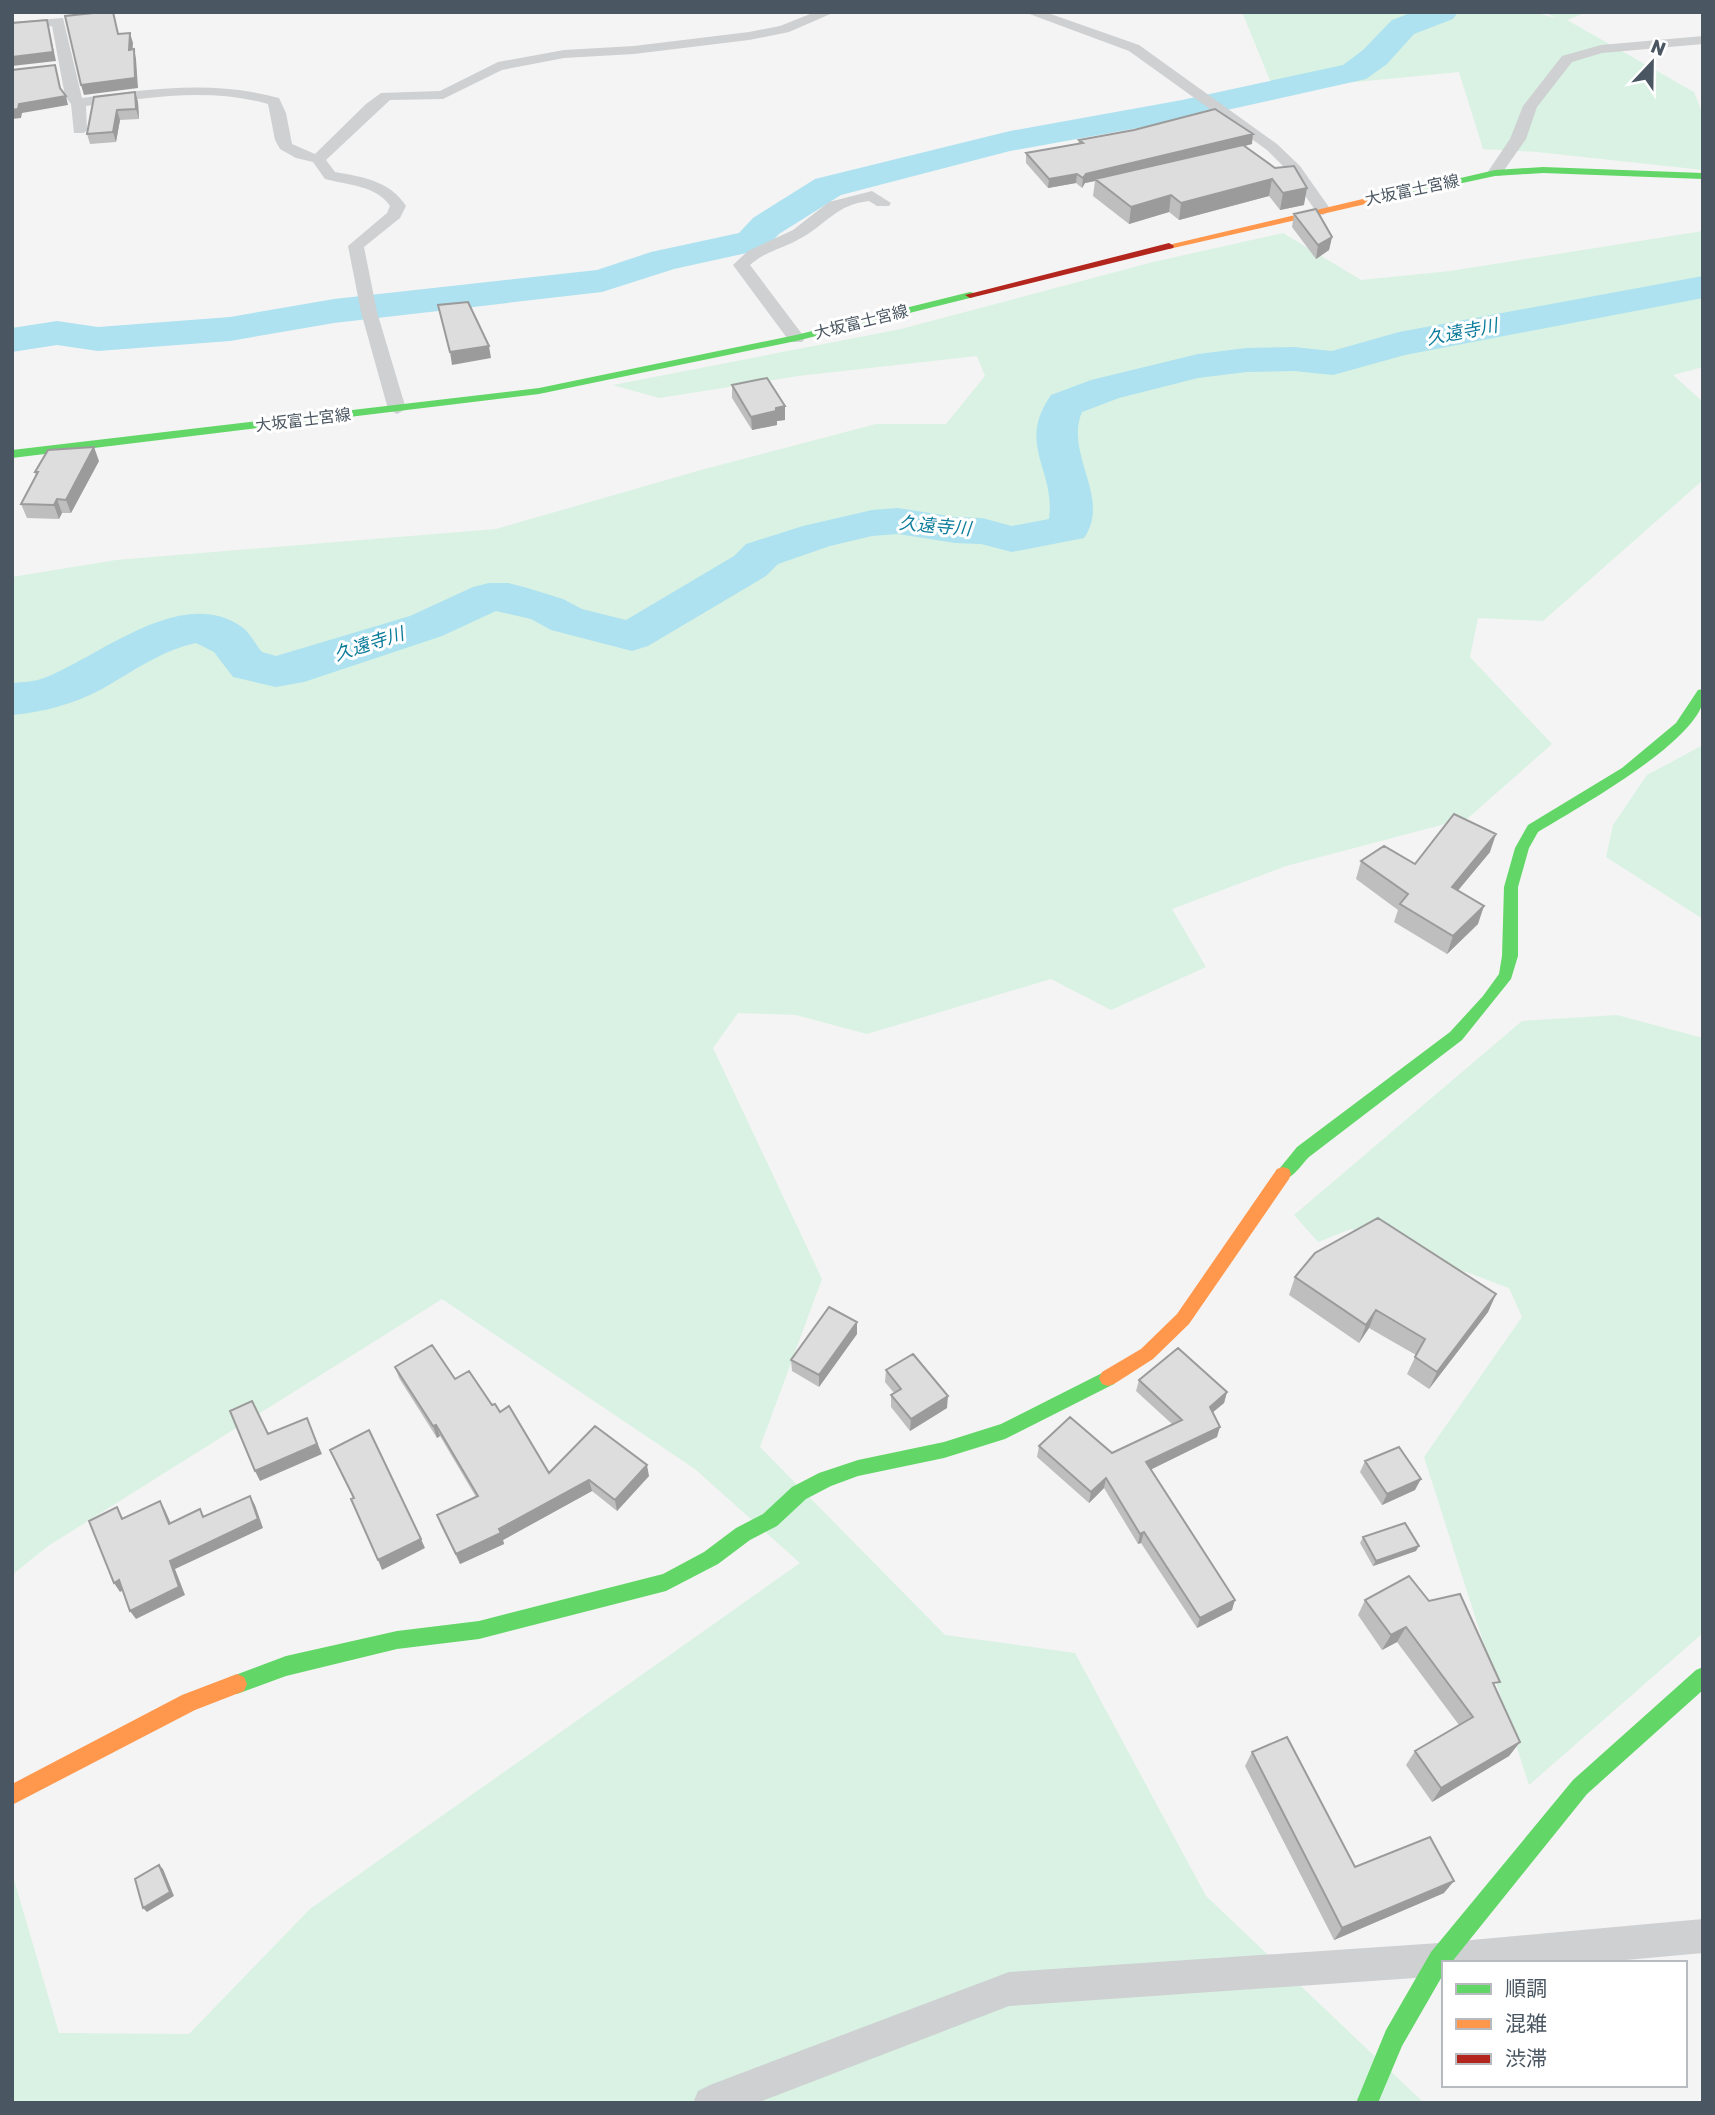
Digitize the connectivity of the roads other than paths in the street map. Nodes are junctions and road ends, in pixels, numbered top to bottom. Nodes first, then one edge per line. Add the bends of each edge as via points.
1 (828, 12) edge
2 (1031, 12) edge
3 (12, 26) edge
4 (1703, 40) edge
5 (68, 66) junction
6 (46, 69) edge
7 (78, 103) junction
8 (79, 131) dead end
9 (1272, 147) junction
10 (1246, 153) edge
11 (318, 159) junction
12 (1495, 173) junction
13 (1703, 176) edge
14 (883, 203) dead end
15 (1323, 210) junction
16 (796, 338) junction
17 (397, 409) junction
18 (12, 454) edge
19 (1703, 693) edge
20 (1703, 1677) edge
21 (12, 1795) edge
22 (1703, 1936) edge
23 (1440, 1960) junction
24 (710, 2103) edge
25 (1367, 2103) edge

1 - 11 street via 784,29 748,36 564,54 498,66 443,95 386,96
2 - 9 street via 1135,48
3 - 5 street via 58,21
4 - 12 street via 1601,49 1567,59 1530,106 1518,139
5 - 6 street
5 - 7 street via 72,96
7 - 8 street
7 - 11 street via 210,91 254,94 274,101 285,146 291,153
9 - 10 street
9 - 15 street via 1295,169
11 - 17 street via 330,176 384,191 398,206 394,215 356,246
12 - 13 street, 大坂富士宮線 via 1543,170
12 - 15 street, 大坂富士宮線
14 - 16 street via 872,196 840,204 741,265
15 - 16 street, 大坂富士宮線
16 - 17 street, 大坂富士宮線 via 539,391
17 - 18 street, 大坂富士宮線
19 - 21 street via 1681,726 1627,771 1533,829 1522,848 1511,887 1506,975 1488,1000 1456,1036 1303,1152 1183,1319 1147,1354 1005,1431 826,1479 799,1493 770,1520 711,1558 666,1582 479,1630 397,1640 286,1666 189,1702
20 - 23 street via 1580,1787
22 - 23 street
23 - 24 street via 1009,1989
23 - 25 street via 1395,2038

